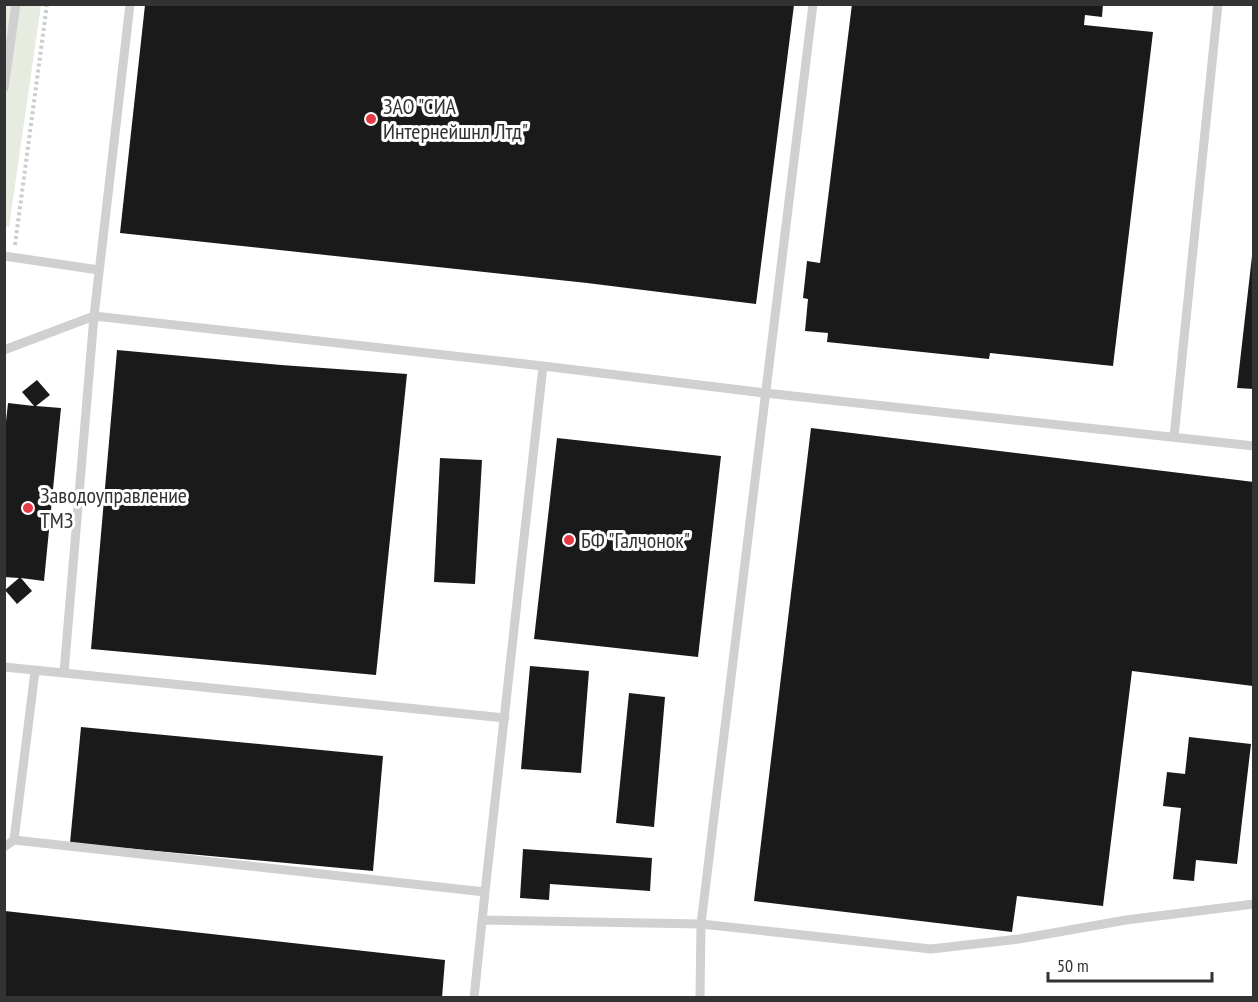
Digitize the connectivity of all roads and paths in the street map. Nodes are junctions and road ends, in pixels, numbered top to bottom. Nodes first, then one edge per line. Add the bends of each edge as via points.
1 (16, 4) edge
2 (47, 4) edge
3 (130, 4) edge
4 (813, 4) edge
5 (1218, 4) edge
6 (4, 88) edge
7 (9, 257) edge
8 (99, 270) junction
9 (94, 316) junction
10 (4, 350) edge
11 (543, 366) junction
12 (765, 393) junction
13 (1174, 437) junction
14 (1254, 446) edge
15 (4, 667) edge
16 (35, 671) junction
17 (64, 673) junction
18 (505, 718) junction
19 (14, 840) junction
20 (4, 847) edge
21 (486, 891) junction
22 (1254, 904) edge
23 (482, 920) junction
24 (701, 924) junction
25 (474, 998) edge
26 (700, 998) edge

1 - 6 lane
2 - 7 path
3 - 8 lane
4 - 12 lane
5 - 13 lane
7 - 8 lane
8 - 9 lane
9 - 10 lane
9 - 11 lane
9 - 17 lane
11 - 12 lane
11 - 18 lane
12 - 13 lane
12 - 24 lane
13 - 14 lane
15 - 16 lane
16 - 17 lane
16 - 19 lane
17 - 18 lane
18 - 21 lane
19 - 20 lane
19 - 21 lane
21 - 23 lane
22 - 24 lane via 931,949
23 - 24 lane
23 - 25 lane
24 - 26 lane

